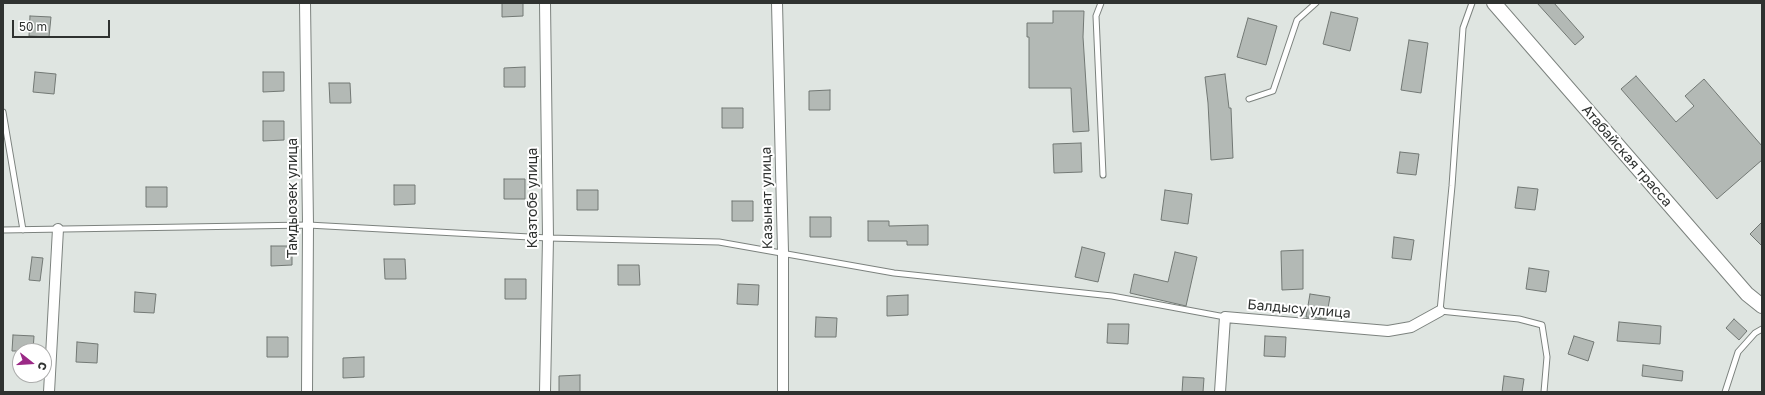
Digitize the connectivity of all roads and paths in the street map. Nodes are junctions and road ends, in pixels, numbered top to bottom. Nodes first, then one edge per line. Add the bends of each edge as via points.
1 (305, 3) edge
2 (545, 3) edge
3 (777, 3) edge
4 (1101, 3) edge
5 (1316, 3) edge
6 (1472, 3) edge
7 (1494, 3) edge
8 (1249, 99) dead end
9 (3, 112) edge
10 (1103, 175) dead end
11 (308, 225) junction
12 (58, 229) junction
13 (3, 230) edge
14 (23, 230) junction
15 (548, 238) junction
16 (783, 252) junction
17 (1762, 306) edge
18 (1440, 311) junction
19 (1225, 317) junction
20 (1762, 329) edge
21 (49, 392) edge
22 (306, 392) edge
23 (545, 392) edge
24 (783, 392) edge
25 (1220, 392) edge
26 (1544, 392) edge
27 (1725, 392) edge

1 - 11 street, Тамдыозек улица
2 - 15 street, Казтобе улица
3 - 16 street, Казынат улица
4 - 10 lane via 1096,16
5 - 8 lane via 1297,20 1273,91
6 - 18 lane via 1463,28
7 - 17 main road, Атабайская трасса via 1747,294
9 - 14 lane
11 - 12 lane
11 - 15 lane
11 - 22 street, Тамдыозек улица
12 - 14 lane
12 - 21 street
13 - 14 lane
15 - 16 lane via 719,242
15 - 23 street, Казтобе улица
16 - 19 lane via 894,272 1112,296
16 - 24 street, Казынат улица
18 - 19 street, Балдысу улица via 1411,327 1388,331
18 - 26 lane via 1519,319 1542,325 1547,357
19 - 25 street
20 - 27 lane via 1738,352

